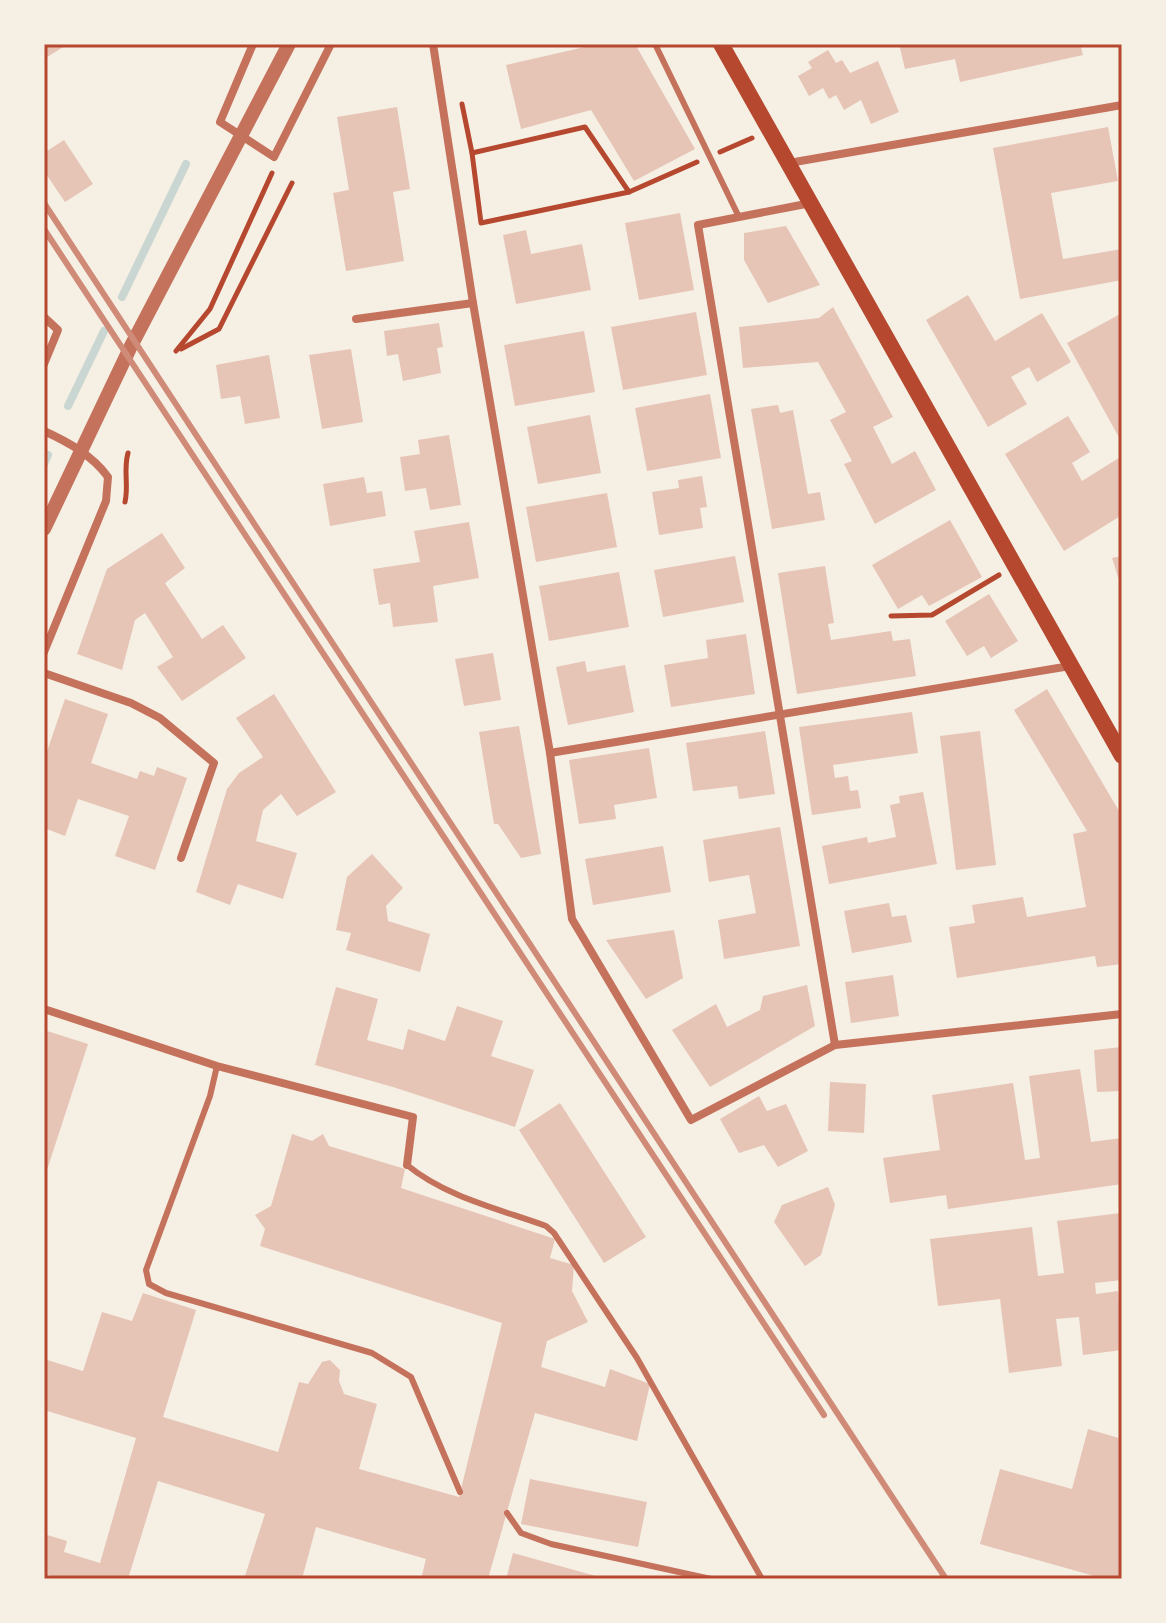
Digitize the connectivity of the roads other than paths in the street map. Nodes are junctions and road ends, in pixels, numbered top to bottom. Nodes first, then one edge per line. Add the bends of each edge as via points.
1 (253, 44) edge
2 (289, 44) edge
3 (331, 44) edge
4 (433, 44) edge
5 (655, 44) edge
6 (721, 44) edge
7 (1122, 105) edge
8 (789, 163) junction
9 (811, 203) junction
10 (739, 217) junction
11 (473, 303) junction
12 (44, 317) edge
13 (356, 319) dead end
14 (44, 364) edge
15 (44, 431) edge
16 (44, 529) edge
17 (44, 652) edge
18 (1071, 666) junction
19 (44, 673) edge
20 (780, 715) junction
21 (550, 753) junction
22 (1122, 756) edge
23 (181, 858) dead end
24 (44, 1009) edge
25 (1122, 1014) edge
26 (835, 1045) junction
27 (217, 1066) junction
28 (407, 1165) joint
29 (460, 1492) dead end
30 (507, 1513) dead end
31 (711, 1579) edge
32 (762, 1579) edge

1 - 3 street via 220,122 274,157
2 - 16 street via 131,346
4 - 11 street
5 - 10 lane
6 - 8 main road
7 - 8 street
8 - 9 main road
9 - 10 street
9 - 18 main road
10 - 20 street via 698,225
11 - 13 street
11 - 21 street
12 - 14 street via 58,330
15 - 17 street via 69,443 108,477 106,501
18 - 20 street
18 - 22 main road
19 - 23 street via 160,718 214,763
20 - 21 street
20 - 26 street
21 - 26 street via 572,919 691,1120
24 - 27 street
25 - 26 street
27 - 28 street via 413,1117
27 - 29 lane via 146,1270 149,1284 372,1353 396,1366 411,1377
28 - 32 lane via 445,1190 554,1233 637,1358
30 - 31 lane via 521,1533 551,1544

